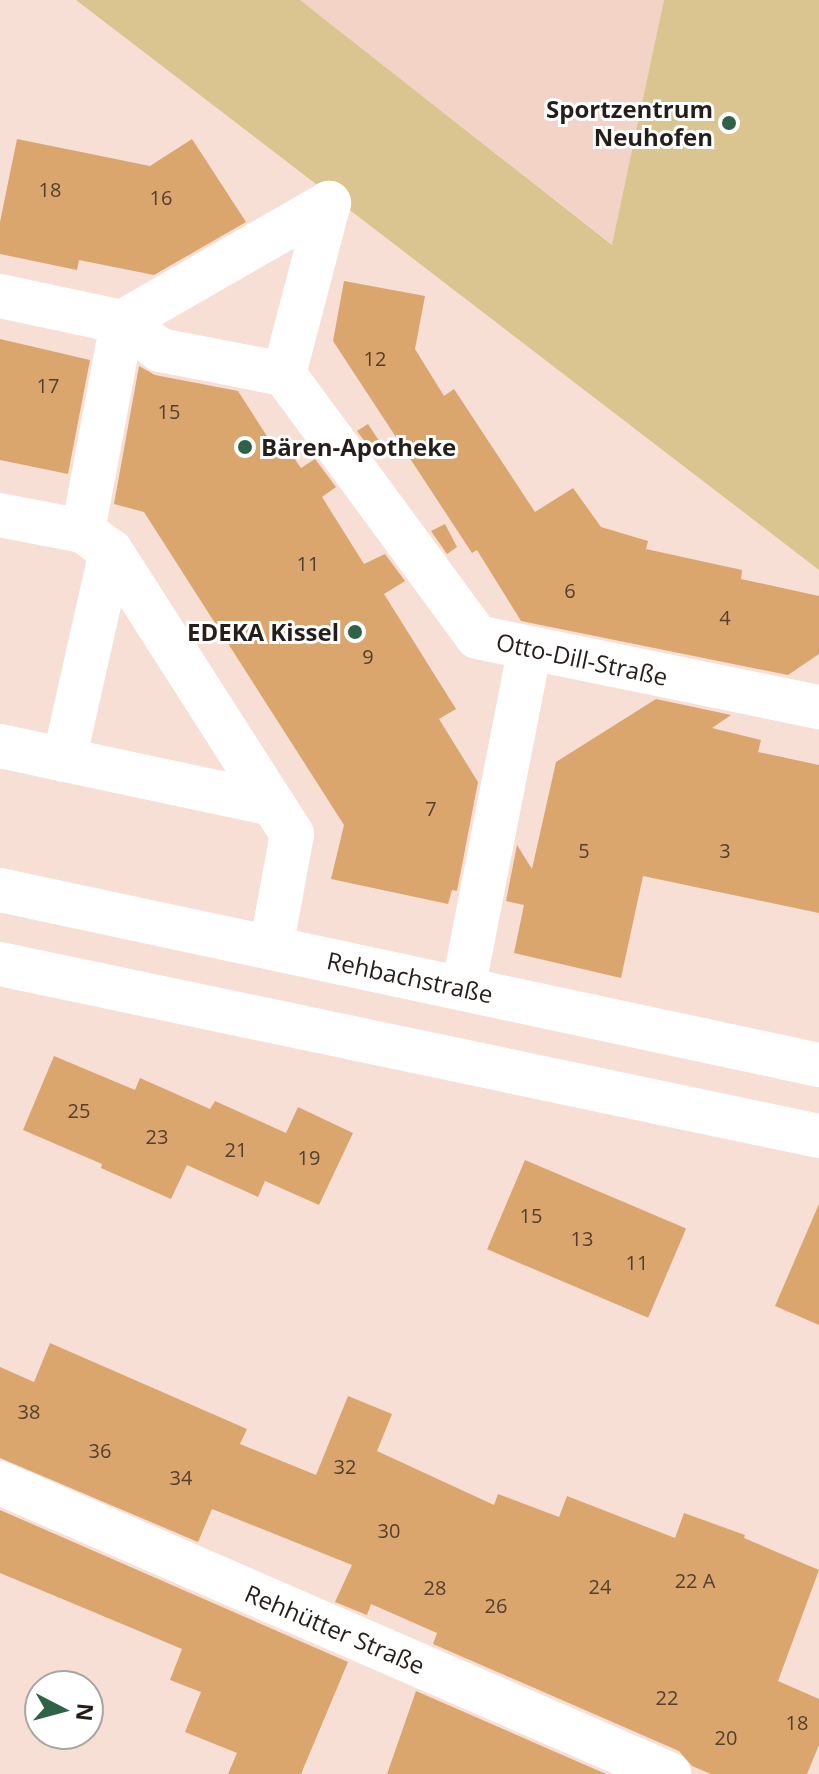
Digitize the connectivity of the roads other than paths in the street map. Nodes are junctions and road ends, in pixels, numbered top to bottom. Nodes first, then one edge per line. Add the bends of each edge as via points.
1 (0, 296) edge
2 (122, 322) junction
3 (284, 374) junction
4 (0, 515) edge
5 (97, 541) junction
6 (530, 649) junction
7 (819, 707) edge
8 (0, 746) edge
9 (64, 760) junction
10 (273, 804) junction
11 (0, 890) edge
12 (271, 948) junction
13 (0, 964) edge
14 (463, 989) junction
15 (819, 1065) edge
16 (819, 1136) edge
17 (0, 1483) edge
18 (669, 1774) edge

1 - 2 street
2 - 3 street via 160,350
2 - 3 street via 329,203
2 - 5 street
3 - 6 street, Otto-Dill-Straße via 477,637
4 - 5 street
5 - 9 street
5 - 10 street
6 - 7 street, Otto-Dill-Straße
6 - 14 street
8 - 9 street
9 - 10 street
10 - 12 street via 292,834
11 - 12 street, Rehbachstraße
12 - 14 street, Rehbachstraße
13 - 16 street
14 - 15 street, Rehbachstraße
17 - 18 street, Rehhütter Straße

